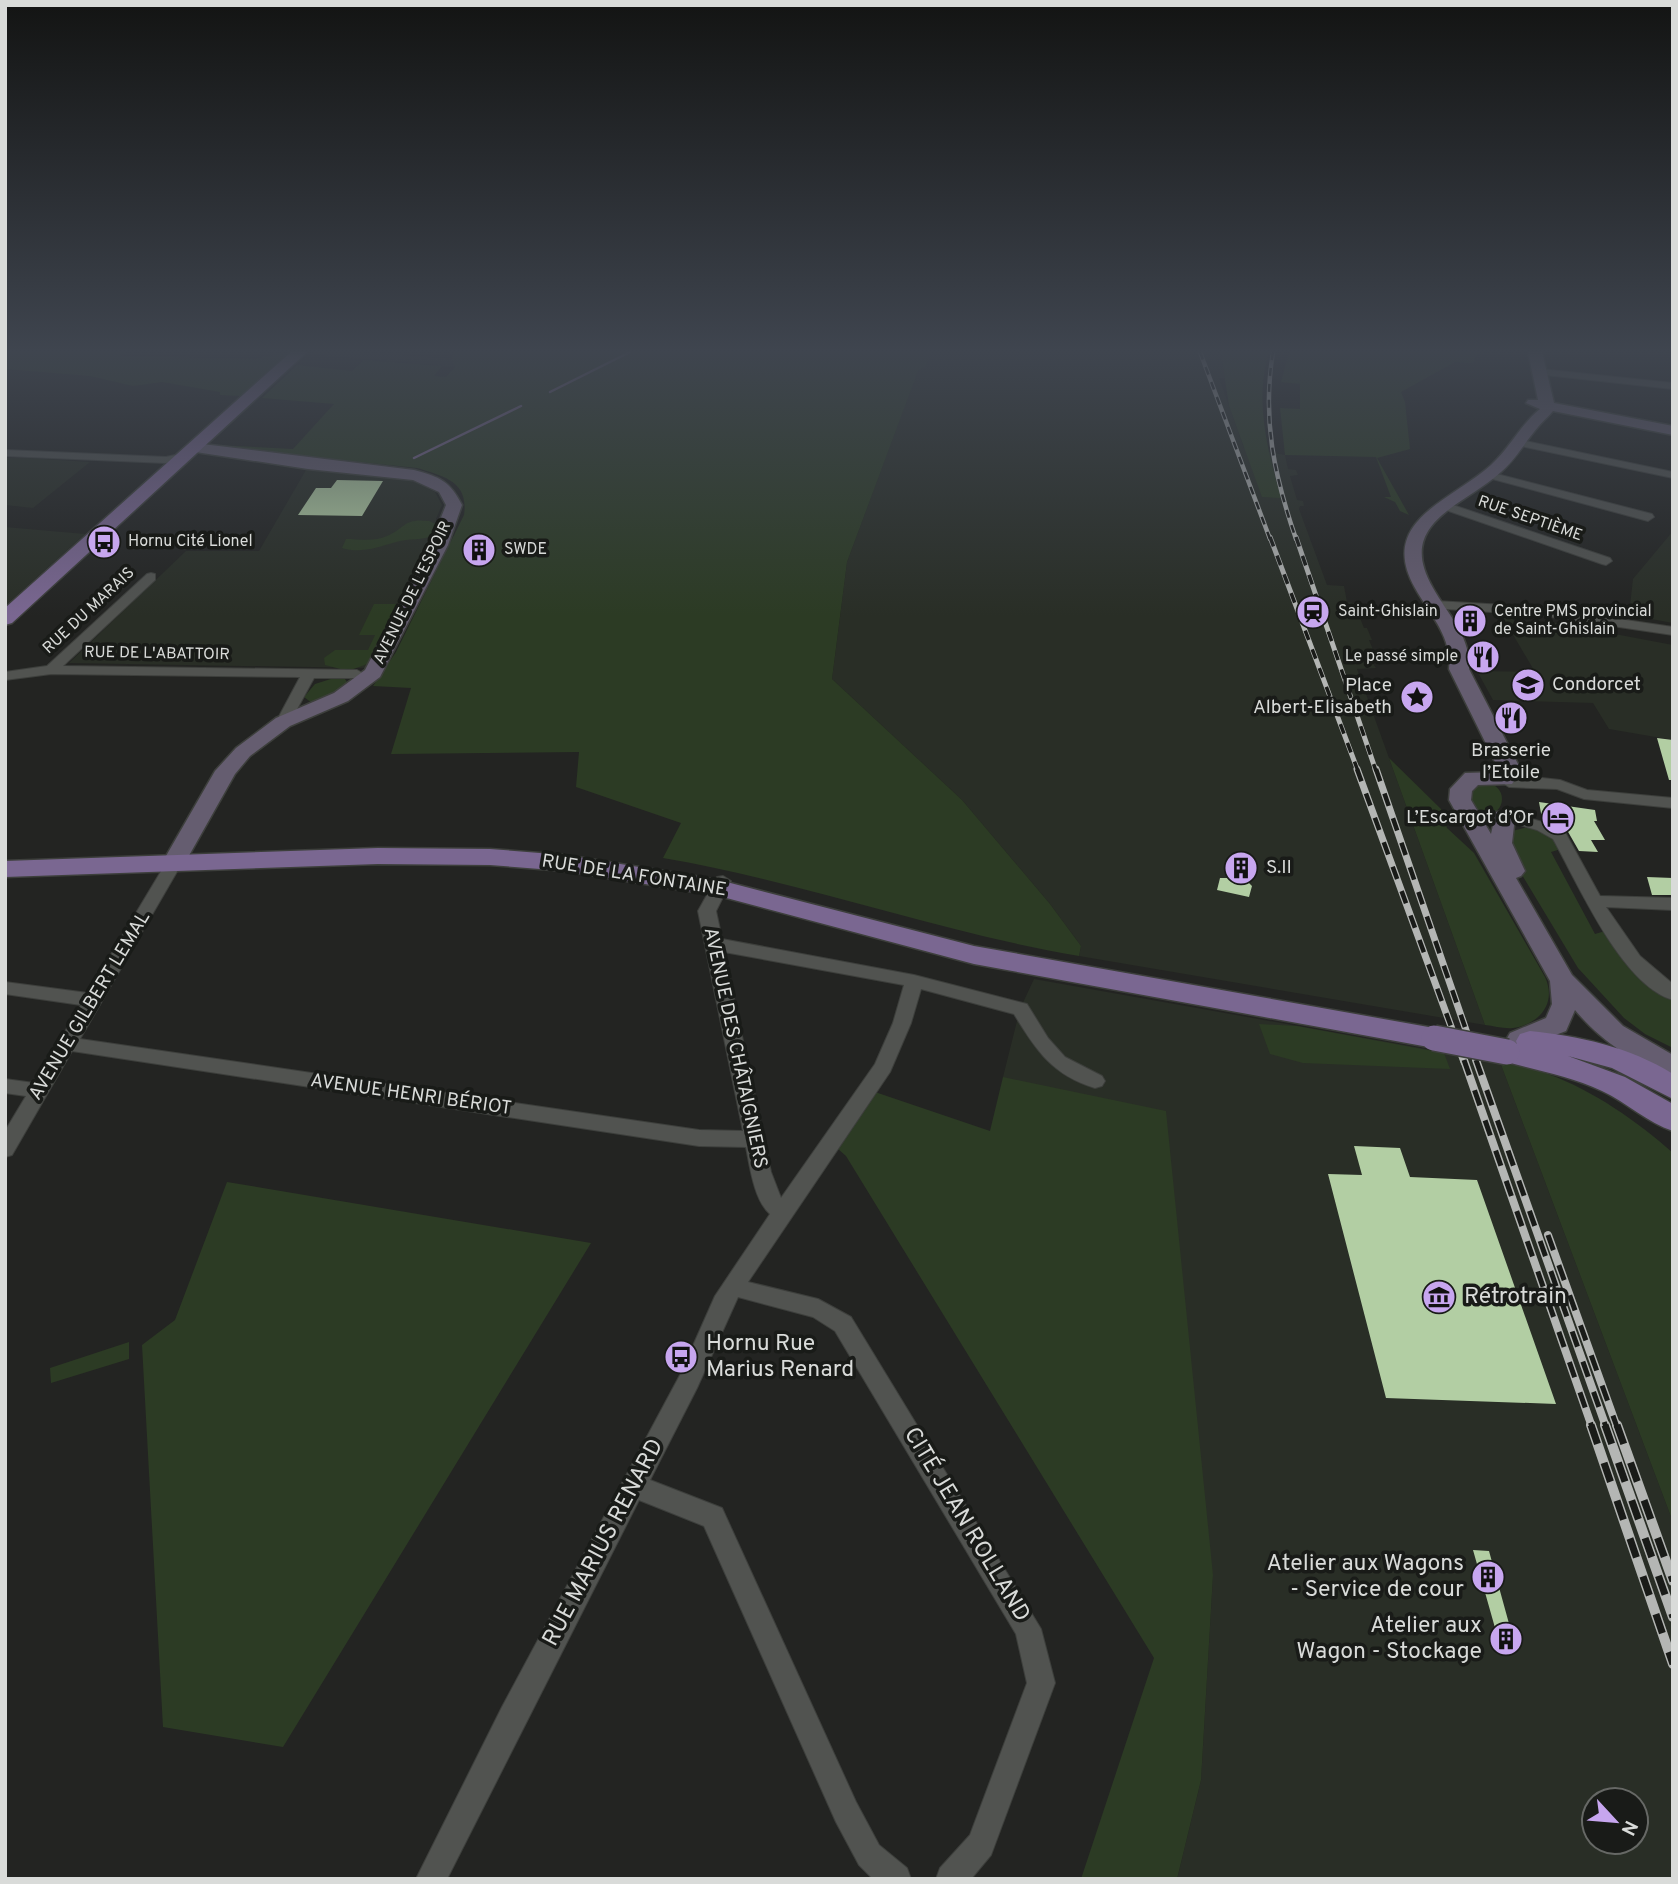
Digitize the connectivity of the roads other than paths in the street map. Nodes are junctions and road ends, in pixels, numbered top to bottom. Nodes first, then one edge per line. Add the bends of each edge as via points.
1 (202, 440) edge
2 (1522, 440) edge
3 (1520, 443) junction
4 (189, 452) junction
5 (5, 453) edge
6 (1489, 475) junction
7 (1673, 475) edge
8 (1444, 506) junction
9 (1648, 517) dead end
10 (1606, 561) dead end
11 (151, 577) dead end
12 (1436, 605) junction
13 (5, 619) edge
14 (1673, 631) edge
15 (51, 670) junction
16 (309, 674) junction
17 (356, 674) dead end
18 (5, 676) edge
19 (283, 722) junction
20 (1507, 780) junction
21 (1673, 803) edge
22 (1467, 816) junction
23 (1505, 817) junction
24 (5, 852) edge
25 (176, 859) junction
26 (5, 869) edge
27 (721, 885) junction
28 (1594, 901) junction
29 (1673, 904) edge
30 (715, 944) junction
31 (914, 981) junction
32 (1563, 981) junction
33 (5, 988) edge
34 (1673, 994) edge
35 (94, 1000) junction
36 (1596, 1017) junction
37 (1562, 1028) junction
38 (68, 1044) junction
39 (1510, 1044) junction
40 (1673, 1055) edge
41 (1673, 1066) edge
42 (1590, 1072) junction
43 (1095, 1081) dead end
44 (5, 1086) edge
45 (38, 1091) junction
46 (1669, 1106) edge
47 (755, 1139) junction
48 (5, 1149) edge
49 (783, 1212) junction
50 (734, 1286) junction
51 (634, 1486) junction
52 (431, 1879) edge
53 (896, 1879) edge
54 (951, 1879) edge

1 - 4 main road
2 - 3 street
3 - 6 street
3 - 7 street
4 - 5 street via 166,460
4 - 13 main road
4 - 19 street, AVENUE DE L'ESPOIR via 425,477 446,489 454,505 439,545 373,673 341,697
6 - 8 street
6 - 9 street
8 - 10 street, RUE SEPTIÈME
8 - 12 street via 1418,530 1411,553 1415,573
11 - 15 street, RUE DU MARAIS
12 - 14 street via 1551,612
12 - 20 street via 1461,654 1459,669 1508,766
15 - 16 street, RUE DE L'ABATTOIR
15 - 18 street, RUE DE L'ABATTOIR
16 - 17 street, RUE DE L'ABATTOIR
16 - 19 street
19 - 25 street, AVENUE DE L'ESPOIR via 239,755 226,771
20 - 21 street
20 - 22 street via 1485,776 1466,782 1459,794
20 - 23 street via 1510,801
22 - 23 street via 1493,822
22 - 32 street
23 - 28 street via 1559,836
23 - 40 street via 1502,851 1573,973 1622,1024
24 - 25 main road, RUE DE LA FONTAINE via 103,861
25 - 26 main road, RUE DE LA FONTAINE
25 - 27 main road, RUE DE LA FONTAINE via 490,857
25 - 35 street, AVENUE GILBERT LEMAL
27 - 30 street, AVENUE DES CHÂTAIGNIERS via 707,911
27 - 39 main road, RUE DE LA FONTAINE, bridge via 1167,988
28 - 29 street
28 - 34 street via 1628,956
30 - 31 street
30 - 47 street, AVENUE DES CHÂTAIGNIERS
31 - 43 street via 1020,1009 1058,1062
31 - 49 street, RUE MARIUS RENARD via 883,1068
32 - 36 street
32 - 37 street
33 - 35 street
35 - 38 street, AVENUE GILBERT LEMAL
36 - 37 street via 1579,1014
36 - 41 street via 1631,1044
37 - 39 main road
37 - 42 street
37 - 46 main road via 1618,1059
38 - 45 street, AVENUE GILBERT LEMAL
38 - 47 street, AVENUE HENRI BÉRIOT via 699,1138
39 - 42 main road, RUE DE LA FONTAINE
42 - 46 main road, RUE DE LA FONTAINE
44 - 45 street
45 - 48 street, AVENUE GILBERT LEMAL
47 - 49 street, AVENUE DES CHÂTAIGNIERS via 767,1193
49 - 50 street, RUE MARIUS RENARD
50 - 51 street, RUE MARIUS RENARD
50 - 54 street, CITÉ JEAN ROLLAND via 757,1296 818,1309 843,1324 1028,1629 1041,1683 981,1845
51 - 52 street, RUE MARIUS RENARD
51 - 53 street via 713,1517 845,1812 869,1855

